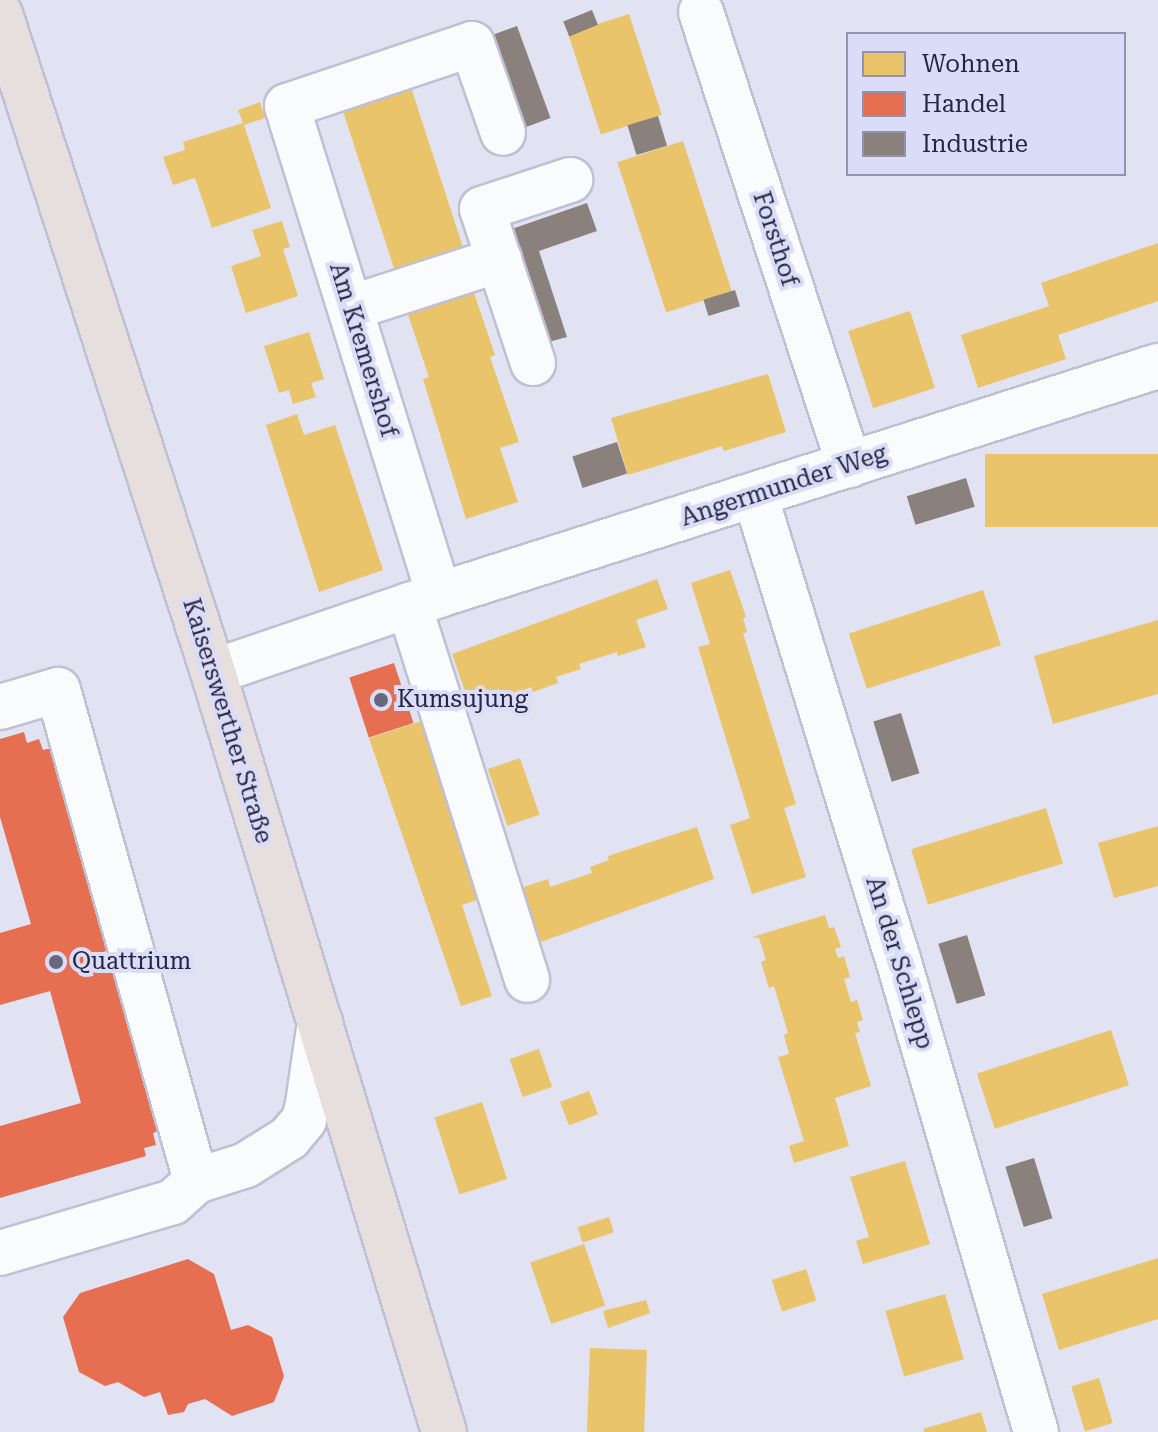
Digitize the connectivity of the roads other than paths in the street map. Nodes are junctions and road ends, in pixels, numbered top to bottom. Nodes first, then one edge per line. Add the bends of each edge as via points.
1 (701, 12) dead end
2 (0, 14) edge
3 (503, 133) dead end
4 (570, 180) dead end
5 (499, 260) junction
6 (350, 308) junction
7 (533, 363) dead end
8 (1158, 366) edge
9 (849, 465) junction
10 (755, 495) junction
11 (424, 600) junction
12 (213, 672) junction
13 (0, 707) edge
14 (527, 980) dead end
15 (320, 1022) junction
16 (196, 1181) junction
17 (0, 1253) edge
18 (444, 1432) edge
19 (1036, 1432) edge

1 - 9 street, Forsthof
2 - 12 main road, Kaiserswerther Straße
3 - 6 street, Am Kremershof via 472,44 287,106
4 - 5 street via 482,209
5 - 6 street
5 - 7 street
6 - 11 street, Am Kremershof
8 - 9 street, Angermunder Weg
9 - 10 street, Angermunder Weg
10 - 11 street, Angermunder Weg
10 - 19 street, An der Schlepp
11 - 12 street, Angermunder Weg
11 - 14 street
12 - 15 main road, Kaiserswerther Straße
13 - 16 street via 58,690
15 - 16 street via 308,1104 299,1128 246,1165
15 - 18 main road, Kaiserswerther Straße
16 - 17 street via 173,1202

